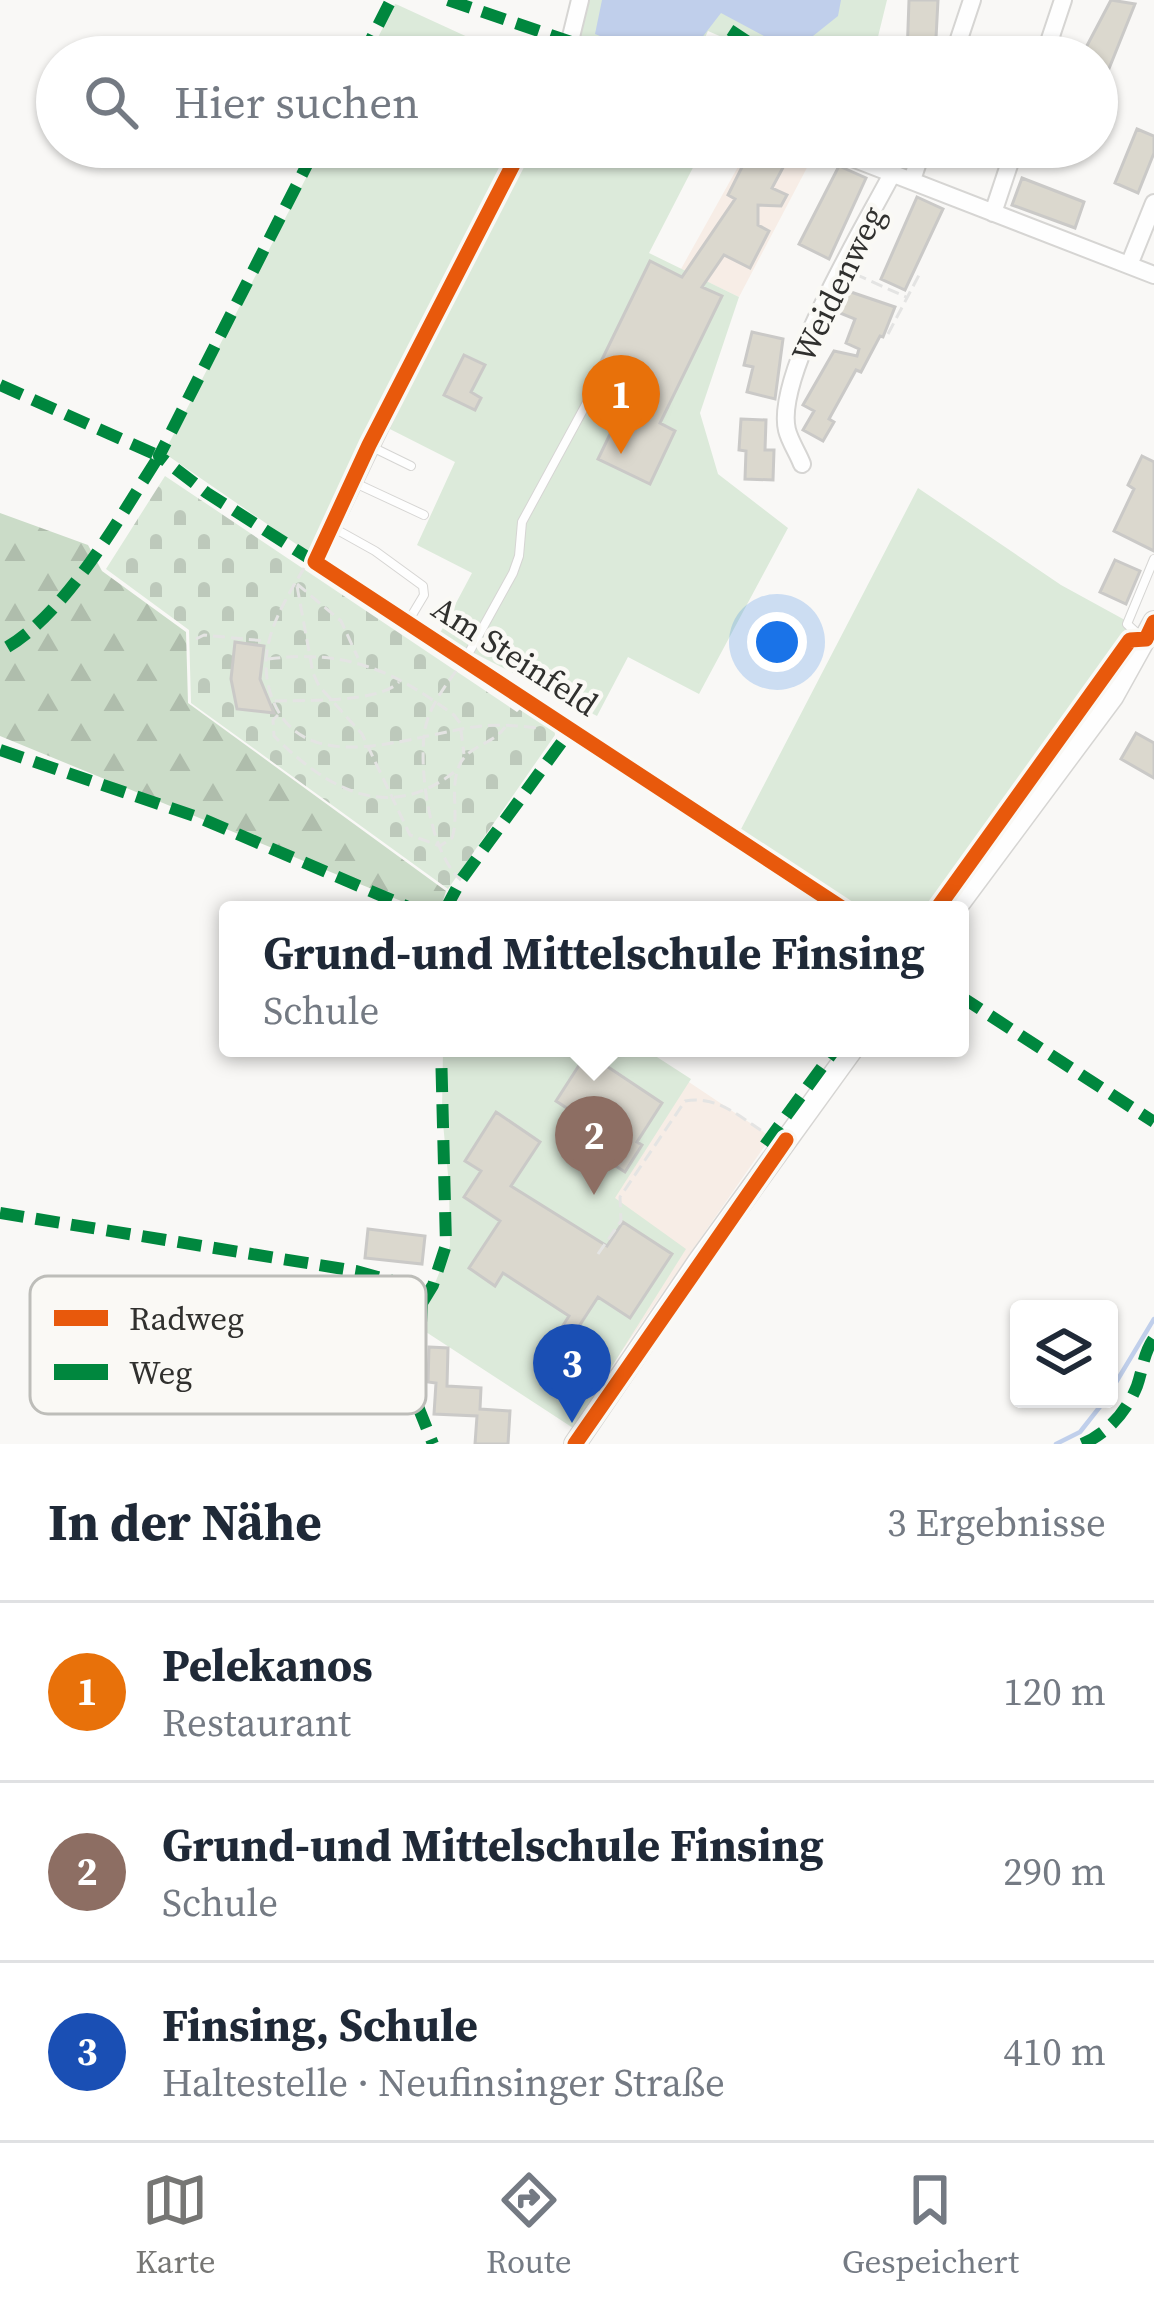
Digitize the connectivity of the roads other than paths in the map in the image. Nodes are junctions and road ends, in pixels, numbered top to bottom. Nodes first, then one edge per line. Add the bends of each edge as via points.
1 (580, 0) edge
2 (972, 0) edge
3 (1063, 0) edge
4 (571, 36) edge
5 (960, 36) edge
6 (1051, 36) edge
7 (877, 168) edge
8 (916, 168) edge
9 (1008, 168) edge
10 (892, 174) junction
11 (912, 180) junction
12 (1154, 203) edge
13 (993, 213) junction
14 (1129, 265) junction
15 (1154, 275) edge
16 (400, 385) dead end
17 (590, 397) dead end
18 (369, 445) junction
19 (802, 464) dead end
20 (411, 466) dead end
21 (352, 482) junction
22 (424, 515) dead end
23 (331, 526) junction
24 (1154, 559) edge
25 (408, 622) junction
26 (1152, 635) edge
27 (466, 660) junction
28 (830, 901) edge
29 (961, 901) edge
30 (846, 1057) edge
31 (575, 1444) edge

1 - 4 street
2 - 5 street
3 - 6 street
7 - 10 street
8 - 11 street
9 - 13 street
10 - 11 street
10 - 19 street, Weidenweg via 795,373 786,427
11 - 13 street
12 - 14 street
13 - 14 street
14 - 15 street
16 - 18 street
17 - 27 lane via 522,522 513,573
18 - 20 lane
18 - 21 street
21 - 22 lane
21 - 23 street
23 - 25 street, Am Steinfeld via 315,562
23 - 25 lane via 423,586
24 - 26 lane via 1127,624
25 - 27 street, Am Steinfeld
26 - 29 street
27 - 28 street, Am Steinfeld
30 - 31 street

